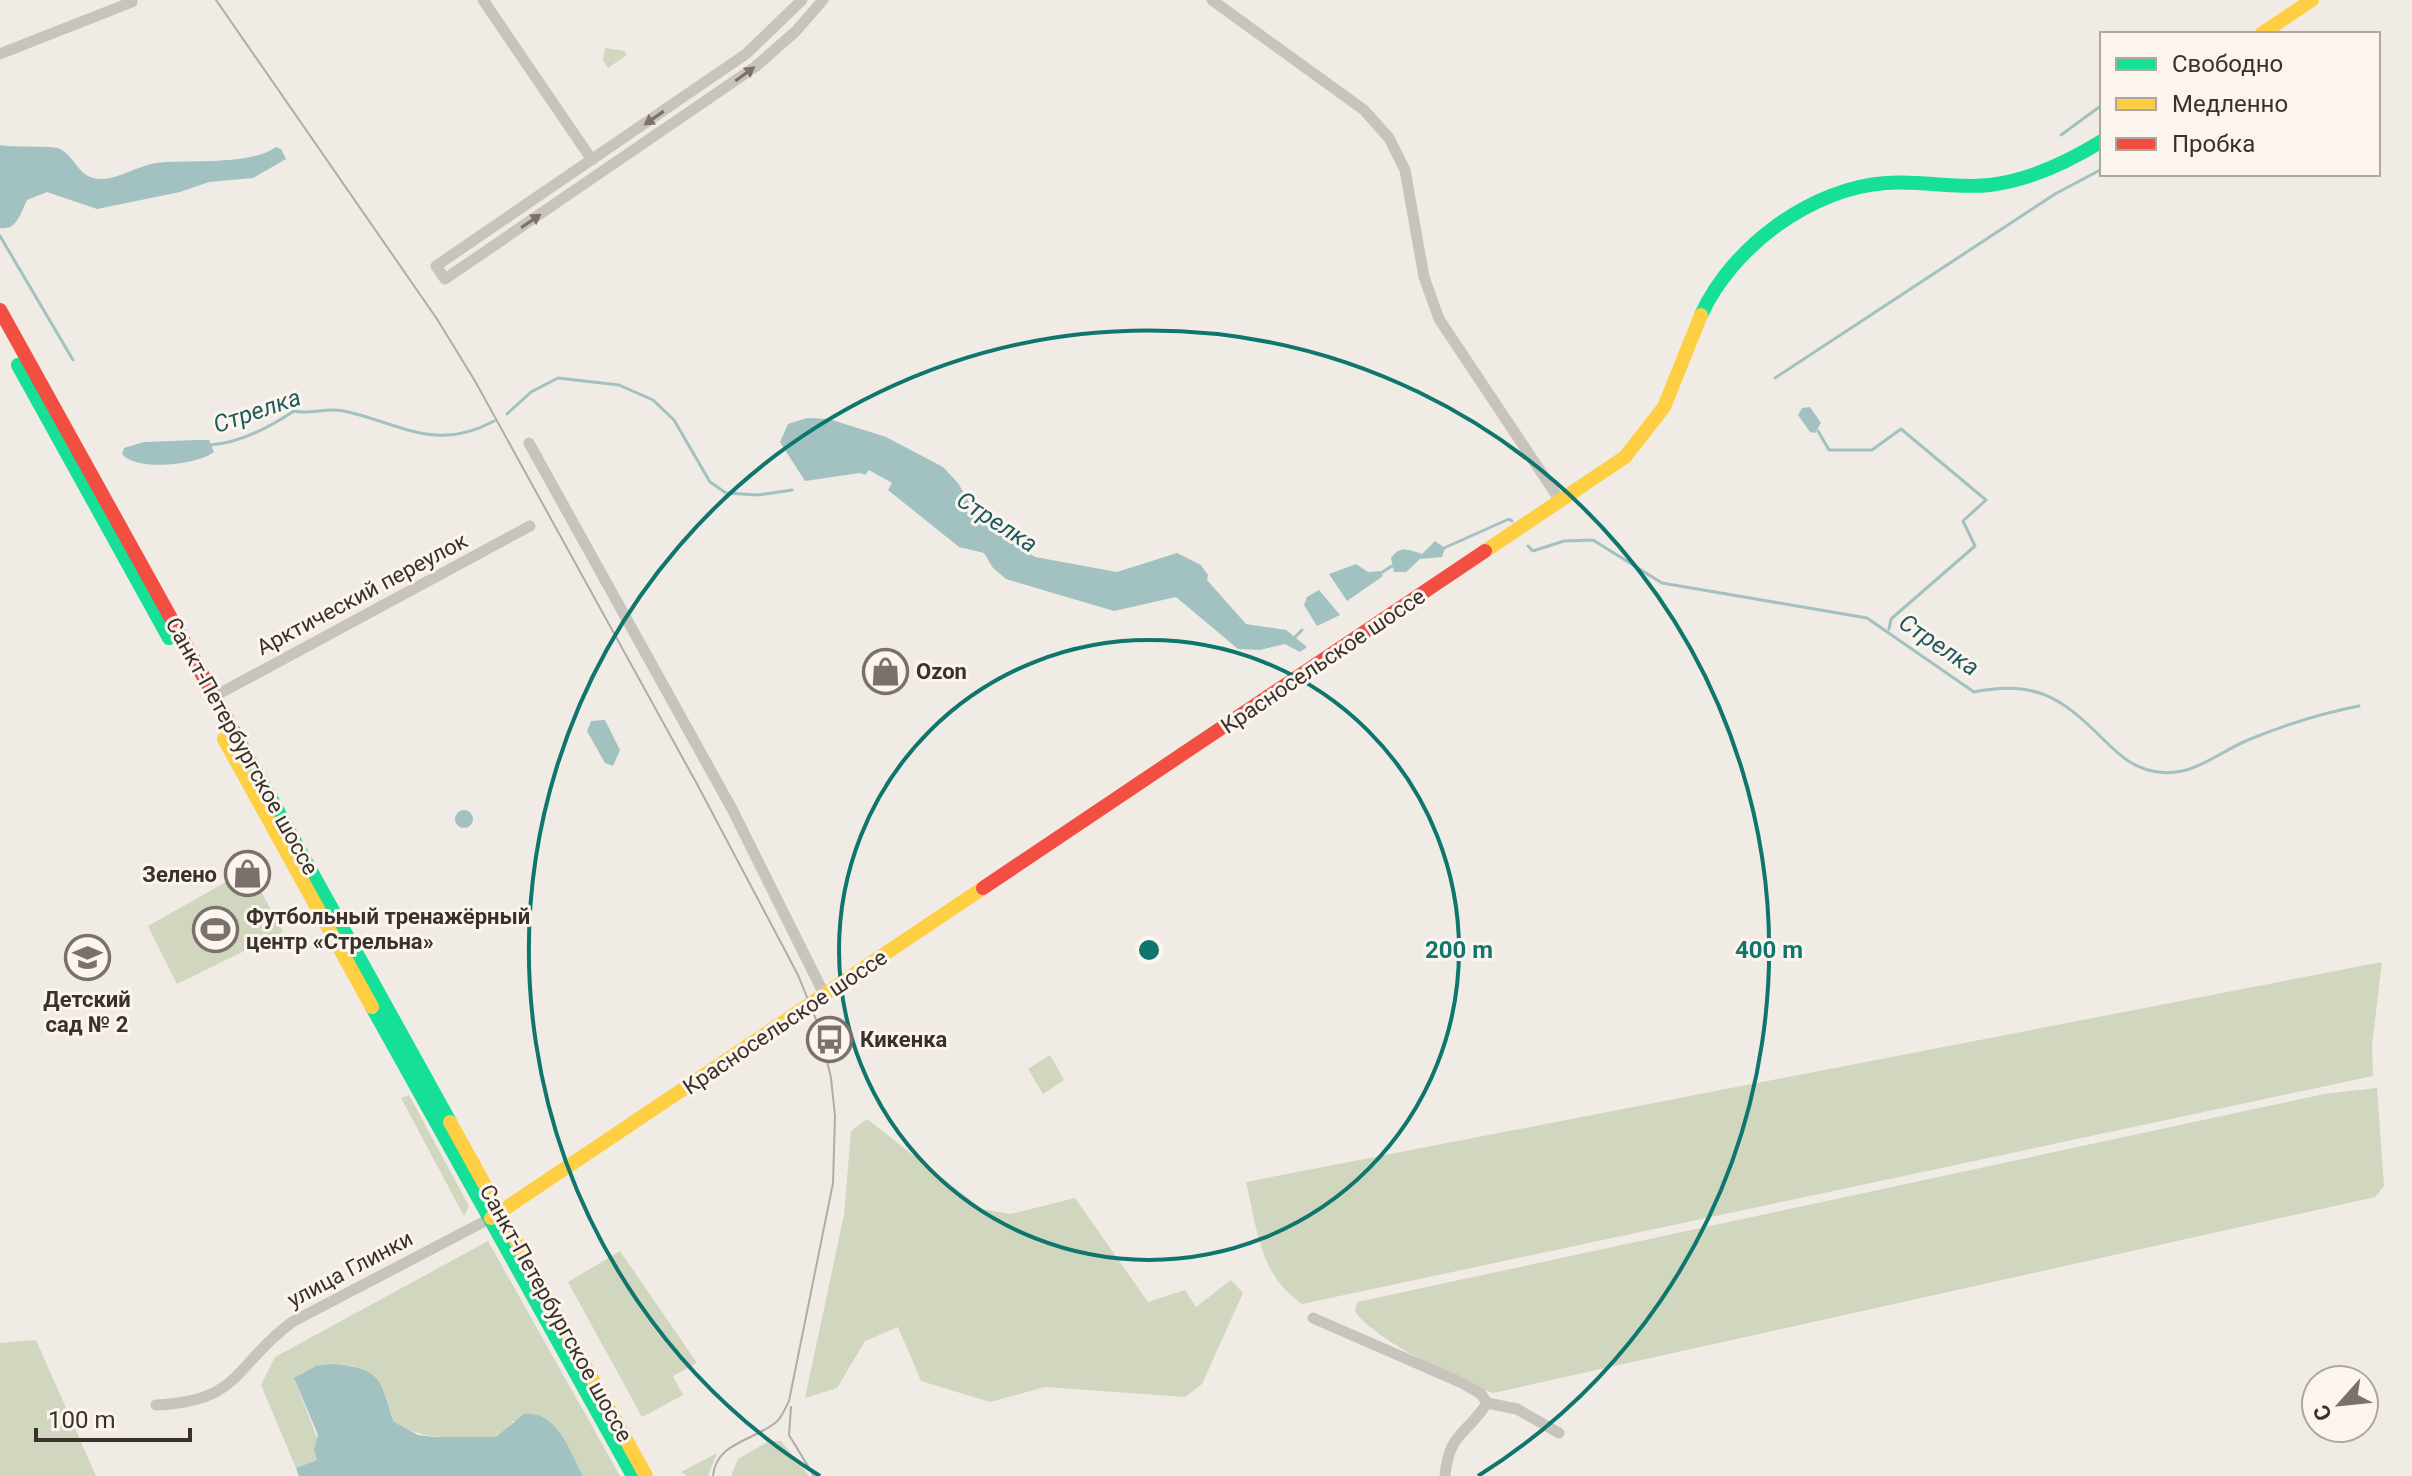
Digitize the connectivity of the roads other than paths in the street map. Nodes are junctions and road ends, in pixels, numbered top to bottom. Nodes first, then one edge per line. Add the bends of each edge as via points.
1 (483, 0) edge
2 (802, 0) edge
3 (823, 0) edge
4 (1212, 0) edge
5 (2312, 0) edge
6 (132, 2) edge
7 (2264, 32) edge
8 (0, 54) edge
9 (2100, 142) edge
10 (592, 160) junction
11 (0, 310) edge
12 (0, 332) edge
13 (529, 443) dead end
14 (1561, 502) junction
15 (530, 526) dead end
16 (213, 697) junction
17 (825, 996) junction
18 (496, 1215) junction
19 (1313, 1318) dead end
20 (1487, 1403) junction
21 (156, 1405) dead end
22 (1559, 1433) dead end
23 (633, 1476) edge
24 (646, 1476) edge
25 (1445, 1476) edge

1 - 10 street
2 -> 10 street via 746,54
10 -> 3 street via 436,266 445,279 755,67
4 - 14 street via 1364,110 1389,138 1405,170 1424,277 1440,322
5 - 7 main road
6 - 8 street
9 - 14 main road, Красносельское шоссе via 2058,163 1987,186 1901,182 1855,188 1787,221 1748,250 1718,282 1653,425 1625,457
11 - 16 main road, Санкт-Петербургское шоссе
12 - 18 main road, Санкт-Петербургское шоссе
13 - 17 street via 732,809
14 - 17 main road, Красносельское шоссе
15 - 16 street, Арктический переулок
16 - 18 main road, Санкт-Петербургское шоссе
17 - 18 main road, Красносельское шоссе
18 - 21 street, улица Глинки via 292,1322 226,1387 192,1403
18 - 23 main road, Санкт-Петербургское шоссе
18 - 24 main road, Санкт-Петербургское шоссе
19 - 20 street via 1462,1383
20 - 22 street via 1517,1409
20 - 25 street via 1450,1444

